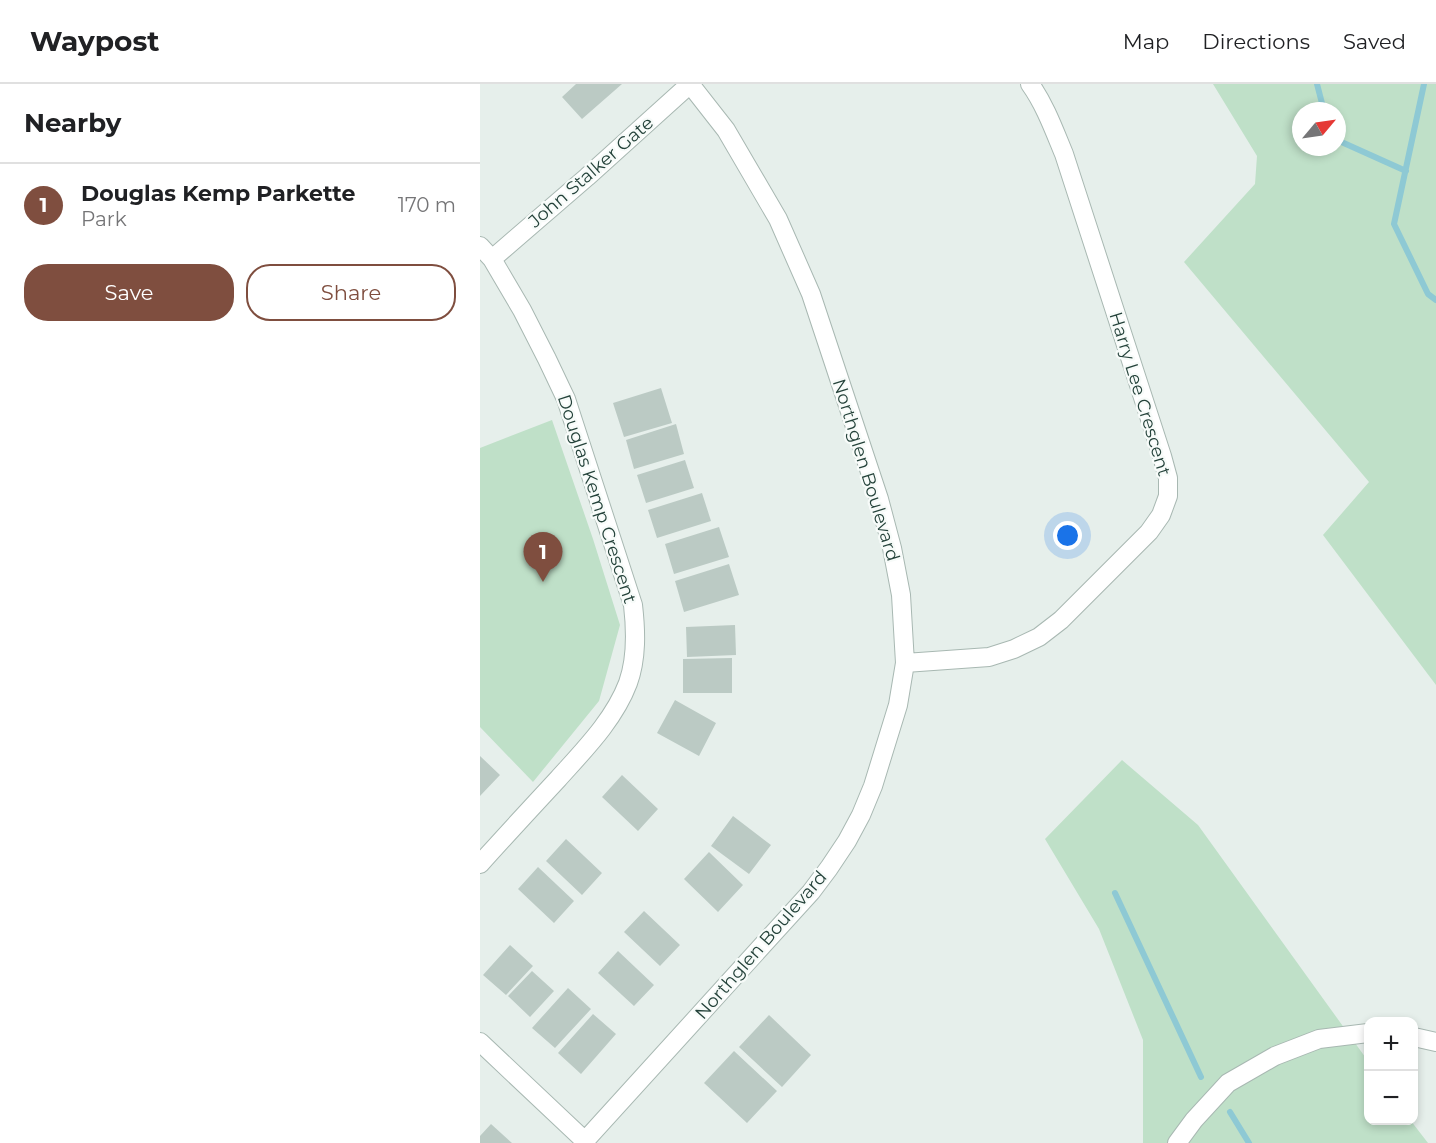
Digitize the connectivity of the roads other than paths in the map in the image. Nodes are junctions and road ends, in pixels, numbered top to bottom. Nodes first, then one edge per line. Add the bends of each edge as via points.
1 (690, 84) edge
2 (1030, 84) edge
3 (486, 252) edge
4 (906, 663) junction
5 (480, 864) edge
6 (1364, 1033) edge
7 (1418, 1038) edge
8 (480, 1042) edge
9 (1436, 1042) edge
10 (584, 1142) edge
11 (1177, 1143) edge

1 - 3 street, John Stalker Gate via 587,177
1 - 4 street, Northglen Boulevard via 726,130 778,219 811,294 892,548 901,596
2 - 4 street, Harry Lee Crescent via 1064,154 1162,456 1168,496 1149,532 1039,637 989,657
3 - 5 street, Douglas Kemp Crescent via 522,310 566,399 633,605 636,629 628,683 614,710 594,739
4 - 10 street, Northglen Boulevard via 898,705 873,786 830,868
6 - 11 street via 1319,1039 1275,1056 1228,1083
7 - 9 street
8 - 10 street

